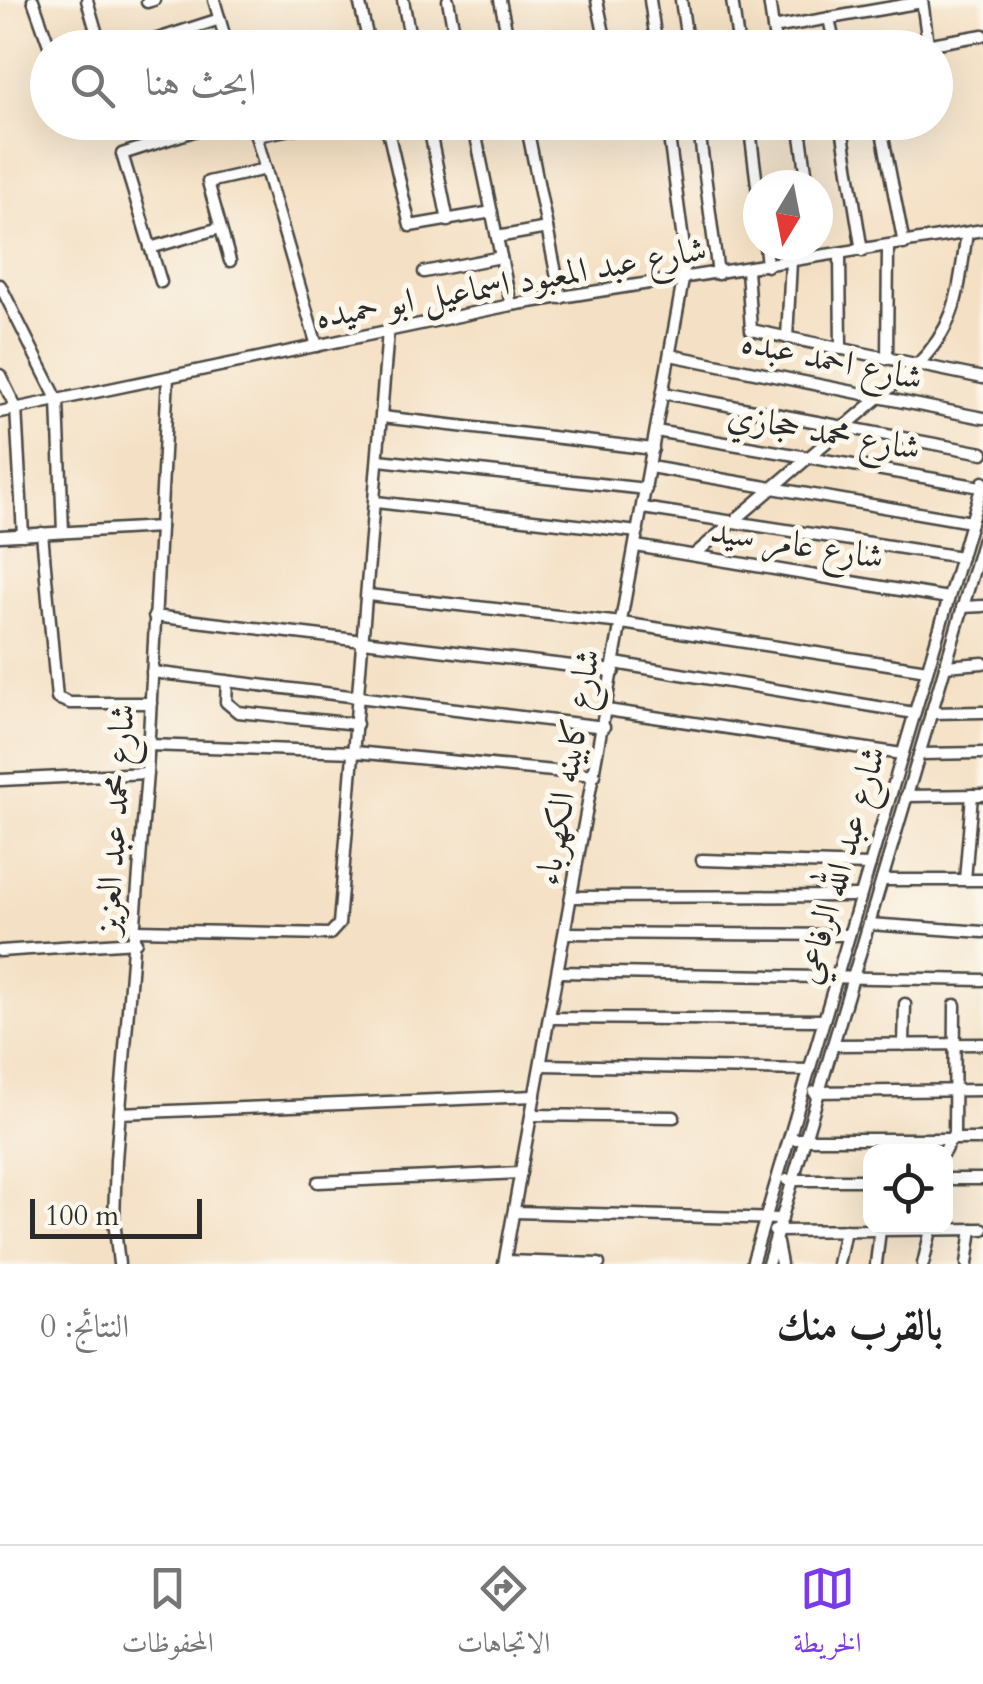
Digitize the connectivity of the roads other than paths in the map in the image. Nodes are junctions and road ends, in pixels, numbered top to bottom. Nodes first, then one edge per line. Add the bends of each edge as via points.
1 (33, 0) edge
2 (87, 0) edge
3 (214, 0) edge
4 (359, 0) edge
5 (402, 0) edge
6 (448, 0) edge
7 (500, 0) edge
8 (597, 0) edge
9 (650, 0) edge
10 (681, 0) edge
11 (732, 0) edge
12 (769, 0) edge
13 (922, 1) edge
14 (829, 18) junction
15 (220, 19) junction
16 (773, 28) joint
17 (44, 30) edge
18 (96, 30) edge
19 (186, 30) edge
20 (223, 30) edge
21 (366, 30) edge
22 (408, 30) edge
23 (454, 30) edge
24 (506, 30) edge
25 (603, 30) edge
26 (654, 30) edge
27 (685, 30) edge
28 (736, 30) edge
29 (831, 30) edge
30 (926, 30) edge
31 (983, 35) edge
32 (953, 40) edge
33 (161, 140) edge
34 (257, 140) edge
35 (390, 140) edge
36 (432, 140) edge
37 (477, 140) edge
38 (530, 140) edge
39 (669, 140) edge
40 (700, 140) edge
41 (751, 140) edge
42 (802, 140) edge
43 (844, 140) edge
44 (884, 140) edge
45 (266, 169) junction
46 (755, 170) edge
47 (806, 170) edge
48 (492, 212) junction
49 (448, 221) junction
50 (220, 228) junction
51 (547, 228) junction
52 (983, 230) edge
53 (968, 232) junction
54 (497, 237) junction
55 (904, 244) junction
56 (888, 246) junction
57 (150, 248) junction
58 (862, 251) junction
59 (840, 254) junction
60 (833, 255) edge
61 (501, 257) junction
62 (766, 260) edge
63 (804, 260) edge
64 (230, 261) dead end
65 (791, 262) junction
66 (767, 266) junction
67 (747, 269) junction
68 (424, 272) dead end
69 (718, 274) junction
70 (683, 280) junction
71 (161, 282) dead end
72 (0, 285) edge
73 (561, 298) junction
74 (511, 305) junction
75 (388, 330) junction
76 (787, 338) junction
77 (317, 346) junction
78 (841, 349) junction
79 (670, 355) junction
80 (887, 359) junction
81 (916, 365) junction
82 (0, 375) edge
83 (168, 377) junction
84 (983, 378) edge
85 (663, 393) junction
86 (874, 397) junction
87 (58, 400) junction
88 (16, 408) junction
89 (0, 412) edge
90 (382, 418) junction
91 (983, 418) edge
92 (842, 425) junction
93 (656, 431) junction
94 (653, 449) junction
95 (983, 453) edge
96 (805, 458) junction
97 (379, 460) junction
98 (650, 468) junction
99 (982, 485) edge
100 (771, 488) junction
101 (646, 489) junction
102 (376, 502) junction
103 (643, 508) junction
104 (732, 522) junction
105 (971, 522) junction
106 (160, 527) junction
107 (63, 532) junction
108 (638, 532) junction
109 (42, 533) junction
110 (23, 534) junction
111 (0, 536) edge
112 (983, 539) edge
113 (636, 546) junction
114 (981, 551) edge
115 (694, 555) junction
116 (961, 555) junction
117 (368, 595) junction
118 (948, 598) junction
119 (983, 606) edge
120 (962, 608) junction
121 (154, 616) junction
122 (622, 623) junction
123 (364, 644) junction
124 (983, 663) edge
125 (945, 666) junction
126 (614, 667) junction
127 (927, 670) junction
128 (152, 672) junction
129 (227, 681) junction
130 (360, 695) junction
131 (151, 703) junction
132 (606, 710) junction
133 (914, 712) junction
134 (983, 712) edge
135 (931, 713) junction
136 (357, 724) junction
137 (604, 727) junction
138 (148, 745) junction
139 (355, 752) junction
140 (983, 753) edge
141 (902, 754) junction
142 (919, 754) junction
143 (147, 773) junction
144 (595, 775) junction
145 (0, 780) edge
146 (978, 795) edge
147 (906, 796) junction
148 (702, 860) dead end
149 (870, 864) junction
150 (882, 880) junction
151 (964, 880) junction
152 (983, 880) edge
153 (860, 896) junction
154 (572, 897) junction
155 (868, 924) junction
156 (983, 932) edge
157 (566, 933) junction
158 (849, 935) junction
159 (136, 936) junction
160 (0, 951) edge
161 (558, 972) junction
162 (837, 976) junction
163 (853, 977) junction
164 (983, 980) edge
165 (905, 1004) dead end
166 (955, 1005) dead end
167 (550, 1018) junction
168 (824, 1020) junction
169 (954, 1044) junction
170 (983, 1044) edge
171 (833, 1045) junction
172 (904, 1045) junction
173 (541, 1065) junction
174 (810, 1070) junction
175 (983, 1090) edge
176 (955, 1091) junction
177 (804, 1092) junction
178 (819, 1092) junction
179 (536, 1096) junction
180 (120, 1114) junction
181 (532, 1115) junction
182 (674, 1117) dead end
183 (790, 1138) junction
184 (983, 1138) edge
185 (805, 1139) junction
186 (950, 1139) junction
187 (948, 1144) edge
188 (521, 1173) junction
189 (953, 1179) edge
190 (983, 1179) edge
191 (778, 1180) junction
192 (793, 1180) junction
193 (863, 1180) edge
194 (318, 1182) dead end
195 (514, 1212) junction
196 (766, 1218) junction
197 (782, 1219) junction
198 (953, 1228) edge
199 (978, 1229) edge
200 (845, 1230) junction
201 (863, 1230) edge
202 (761, 1231) junction
203 (777, 1234) junction
204 (880, 1234) edge
205 (936, 1234) edge
206 (504, 1262) edge
207 (120, 1264) edge
208 (599, 1264) edge
209 (752, 1264) edge
210 (768, 1264) edge
211 (780, 1264) edge
212 (838, 1264) edge
213 (876, 1264) edge
214 (923, 1264) edge
215 (967, 1264) edge

1 - 17 street
2 - 18 street
3 - 15 street
4 - 21 street
5 - 22 street
6 - 23 street
7 - 24 street
8 - 25 street
9 - 26 street
10 - 27 street
11 - 28 street
12 - 16 street
13 - 14 street
13 - 30 street
14 - 16 street
14 - 29 street
15 - 19 street
15 - 20 street
31 - 32 street
33 - 57 street via 123,151 122,158
34 - 45 street
35 - 49 street via 408,224
36 - 49 street
37 - 48 street
38 - 51 street
39 - 70 street, شارع كابينه الكهرباء
40 - 69 street
41 - 46 street
42 - 47 street
43 - 58 street
44 - 55 street
45 - 50 street via 208,182
45 - 77 street
48 - 49 street
48 - 54 street
50 - 57 street
50 - 64 street
51 - 54 street
51 - 73 street
52 - 53 street, شارع عبد المعبود اسماعيل ابو حميده
53 - 55 street, شارع عبد المعبود اسماعيل ابو حميده
53 - 81 street via 950,324
54 - 61 street
55 - 56 street, شارع عبد المعبود اسماعيل ابو حميده
56 - 58 street, شارع عبد المعبود اسماعيل ابو حميده
56 - 80 street
57 - 71 street
58 - 59 street, شارع عبد المعبود اسماعيل ابو حميده
59 - 60 street, شارع عبد المعبود اسماعيل ابو حميده
59 - 78 street
61 - 68 street
61 - 74 street
62 - 66 street
63 - 65 street, شارع عبد المعبود اسماعيل ابو حميده
65 - 66 street, شارع عبد المعبود اسماعيل ابو حميده
65 - 76 street
66 - 67 street, شارع عبد المعبود اسماعيل ابو حميده
67 - 69 street, شارع عبد المعبود اسماعيل ابو حميده
67 - 76 street via 748,327
69 - 70 street, شارع عبد المعبود اسماعيل ابو حميده
70 - 73 street, شارع عبد المعبود اسماعيل ابو حميده
70 - 79 street, شارع كابينه الكهرباء
72 - 87 street
73 - 74 street, شارع عبد المعبود اسماعيل ابو حميده
74 - 75 street, شارع عبد المعبود اسماعيل ابو حميده
75 - 77 street, شارع عبد المعبود اسماعيل ابو حميده
75 - 90 street
76 - 78 street
77 - 83 street, شارع عبد المعبود اسماعيل ابو حميده
78 - 80 street
79 - 85 street, شارع كابينه الكهرباء
79 - 86 street, شارع احمد عبده
80 - 81 street
81 - 84 street
81 - 86 street
82 - 88 street
83 - 87 street, شارع عبد المعبود اسماعيل ابو حميده
83 - 106 street, شارع محمد عبد العزيز
85 - 92 street
85 - 93 street, شارع كابينه الكهرباء
86 - 91 street, شارع احمد عبده
86 - 92 street
87 - 88 street, شارع عبد المعبود اسماعيل ابو حميده
87 - 107 street
88 - 89 street, شارع عبد المعبود اسماعيل ابو حميده
88 - 110 street
90 - 94 street
90 - 97 street
92 - 95 street
92 - 96 street
93 - 94 street, شارع كابينه الكهرباء
93 - 96 street, شارع محمد حجازي
94 - 98 street, شارع كابينه الكهرباء
96 - 99 street, شارع محمد حجازي
96 - 100 street
97 - 101 street
97 - 102 street
98 - 100 street
98 - 101 street, شارع كابينه الكهرباء
99 - 105 street, شارع عبد الله الرفاعي
100 - 104 street
100 - 105 street
101 - 103 street, شارع كابينه الكهرباء
102 - 108 street
102 - 117 street
103 - 104 street
103 - 108 street, شارع كابينه الكهرباء
104 - 115 street
104 - 116 street
105 - 116 street, شارع عبد الله الرفاعي
106 - 107 street
106 - 121 street, شارع محمد عبد العزيز
107 - 109 street
108 - 113 street, شارع كابينه الكهرباء
109 - 110 street
109 - 131 street via 58,698
110 - 111 street
112 - 114 street, شارع عبد الله الرفاعي
113 - 115 street, شارع عامر سيد
113 - 122 street, شارع كابينه الكهرباء
114 - 116 street
114 - 120 street, شارع عبد الله الرفاعي
115 - 118 street, شارع عامر سيد
116 - 118 street, شارع عبد الله الرفاعي
117 - 122 street
117 - 123 street
118 - 127 street, شارع عبد الله الرفاعي
119 - 120 street
120 - 125 street, شارع عبد الله الرفاعي
121 - 123 street
121 - 128 street, شارع محمد عبد العزيز
122 - 126 street, شارع كابينه الكهرباء
122 - 127 street
123 - 126 street
123 - 130 street
124 - 125 street
125 - 135 street, شارع عبد الله الرفاعي
126 - 132 street, شارع كابينه الكهرباء
126 - 133 street
127 - 133 street, شارع عبد الله الرفاعي
128 - 129 street
128 - 131 street, شارع محمد عبد العزيز
129 - 130 street
129 - 136 street via 226,702 238,712
130 - 136 street
130 - 137 street
131 - 138 street, شارع محمد عبد العزيز
132 - 137 street, شارع كابينه الكهرباء
132 - 141 street
133 - 141 street, شارع عبد الله الرفاعي
134 - 135 street
135 - 142 street, شارع عبد الله الرفاعي
136 - 139 street
137 - 144 street, شارع كابينه الكهرباء
138 - 139 street
138 - 143 street, شارع محمد عبد العزيز
139 - 144 street
139 - 159 street via 336,930
140 - 142 street
141 - 149 street, شارع عبد الله الرفاعي
142 - 147 street, شارع عبد الله الرفاعي
143 - 145 street
143 - 159 street, شارع محمد عبد العزيز
144 - 154 street, شارع كابينه الكهرباء
146 - 147 street
146 - 151 street
147 - 150 street, شارع عبد الله الرفاعي
148 - 149 street
149 - 153 street, شارع عبد الله الرفاعي
150 - 151 street
150 - 155 street, شارع عبد الله الرفاعي
151 - 152 street
153 - 154 street
153 - 158 street, شارع عبد الله الرفاعي
154 - 157 street, شارع كابينه الكهرباء
155 - 156 street
155 - 163 street, شارع عبد الله الرفاعي
157 - 158 street
157 - 161 street, شارع كابينه الكهرباء
158 - 162 street, شارع عبد الله الرفاعي
159 - 160 street
159 - 180 street, شارع محمد عبد العزيز
161 - 162 street
161 - 167 street, شارع كابينه الكهرباء
162 - 163 street
162 - 168 street, شارع عبد الله الرفاعي
163 - 164 street
163 - 171 street, شارع عبد الله الرفاعي
165 - 172 street
166 - 169 street
167 - 168 street
167 - 173 street, شارع كابينه الكهرباء
168 - 174 street, شارع عبد الله الرفاعي
169 - 170 street
169 - 172 street
169 - 176 street
171 - 172 street
171 - 178 street, شارع عبد الله الرفاعي
173 - 174 street
173 - 179 street, شارع كابينه الكهرباء
174 - 177 street, شارع عبد الله الرفاعي
175 - 176 street
176 - 178 street
176 - 186 street
177 - 178 street
177 - 183 street, شارع عبد الله الرفاعي
178 - 185 street, شارع عبد الله الرفاعي
179 - 180 street
179 - 181 street, شارع كابينه الكهرباء
180 - 207 street, شارع محمد عبد العزيز via 114,1188
181 - 182 street
181 - 188 street, شارع كابينه الكهرباء
183 - 185 street
183 - 191 street, شارع عبد الله الرفاعي
184 - 186 street
185 - 186 street
185 - 192 street, شارع عبد الله الرفاعي
186 - 187 street
188 - 194 street
188 - 195 street, شارع كابينه الكهرباء
189 - 190 street
191 - 192 street
191 - 196 street, شارع عبد الله الرفاعي
192 - 193 street
192 - 197 street, شارع عبد الله الرفاعي
195 - 196 street
195 - 206 street, شارع كابينه الكهرباء
196 - 197 street
196 - 202 street, شارع عبد الله الرفاعي
197 - 203 street, شارع عبد الله الرفاعي
198 - 199 street
199 - 215 street
200 - 201 street
200 - 203 street
200 - 212 street
202 - 203 street
202 - 209 street, شارع عبد الله الرفاعي
203 - 210 street, شارع عبد الله الرفاعي
203 - 211 street
204 - 213 street
205 - 214 street
206 - 208 street

